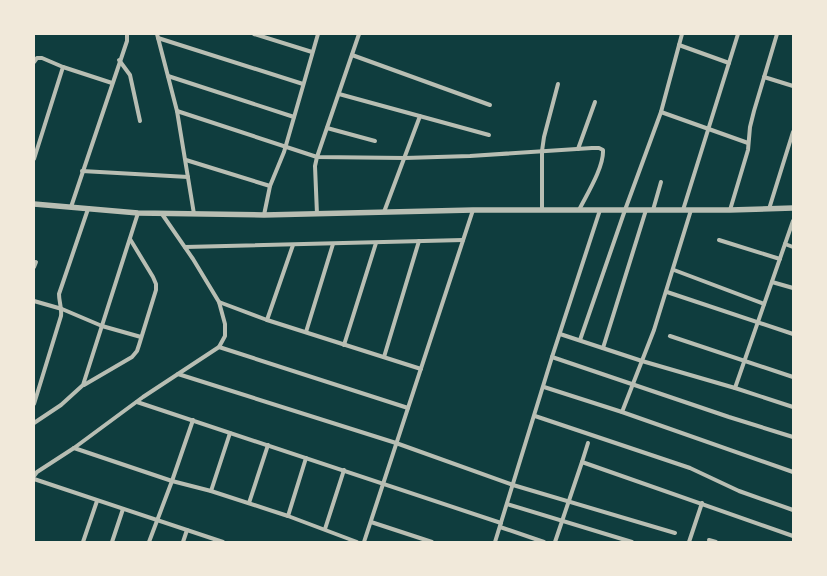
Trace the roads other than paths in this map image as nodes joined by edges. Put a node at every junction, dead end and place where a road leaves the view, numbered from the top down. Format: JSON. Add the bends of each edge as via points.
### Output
{"nodes":[{"id":1,"x":127,"y":34,"type":"edge"},
{"id":2,"x":254,"y":34,"type":"edge"},
{"id":3,"x":318,"y":34,"type":"edge"},
{"id":4,"x":359,"y":34,"type":"edge"},
{"id":5,"x":682,"y":34,"type":"edge"},
{"id":6,"x":738,"y":34,"type":"edge"},
{"id":7,"x":777,"y":34,"type":"edge"},
{"id":8,"x":158,"y":36,"type":"edge"},
{"id":9,"x":679,"y":45,"type":"junction"},
{"id":10,"x":312,"y":52,"type":"junction"},
{"id":11,"x":352,"y":55,"type":"junction"},
{"id":12,"x":120,"y":60,"type":"junction"},
{"id":13,"x":34,"y":62,"type":"edge"},
{"id":14,"x":729,"y":63,"type":"junction"},
{"id":15,"x":63,"y":67,"type":"junction"},
{"id":16,"x":168,"y":76,"type":"junction"},
{"id":17,"x":764,"y":77,"type":"junction"},
{"id":18,"x":112,"y":83,"type":"junction"},
{"id":19,"x":303,"y":84,"type":"junction"},
{"id":20,"x":558,"y":84,"type":"dead end"},
{"id":21,"x":793,"y":86,"type":"edge"},
{"id":22,"x":339,"y":94,"type":"junction"},
{"id":23,"x":595,"y":102,"type":"dead end"},
{"id":24,"x":490,"y":105,"type":"dead end"},
{"id":25,"x":177,"y":110,"type":"junction"},
{"id":26,"x":661,"y":112,"type":"junction"},
{"id":27,"x":420,"y":116,"type":"junction"},
{"id":28,"x":294,"y":117,"type":"junction"},
{"id":29,"x":140,"y":121,"type":"dead end"},
{"id":30,"x":327,"y":128,"type":"junction"},
{"id":31,"x":709,"y":128,"type":"junction"},
{"id":32,"x":793,"y":132,"type":"edge"},
{"id":33,"x":489,"y":135,"type":"dead end"},
{"id":34,"x":375,"y":141,"type":"dead end"},
{"id":35,"x":748,"y":144,"type":"junction"},
{"id":36,"x":285,"y":147,"type":"junction"},
{"id":37,"x":578,"y":149,"type":"junction"},
{"id":38,"x":542,"y":151,"type":"junction"},
{"id":39,"x":317,"y":157,"type":"junction"},
{"id":40,"x":405,"y":158,"type":"junction"},
{"id":41,"x":34,"y":159,"type":"edge"},
{"id":42,"x":186,"y":160,"type":"junction"},
{"id":43,"x":82,"y":171,"type":"junction"},
{"id":44,"x":188,"y":177,"type":"junction"},
{"id":45,"x":661,"y":182,"type":"dead end"},
{"id":46,"x":270,"y":186,"type":"junction"},
{"id":47,"x":34,"y":204,"type":"edge"},
{"id":48,"x":71,"y":207,"type":"junction"},
{"id":49,"x":793,"y":208,"type":"edge"},
{"id":50,"x":88,"y":209,"type":"junction"},
{"id":51,"x":769,"y":209,"type":"junction"},
{"id":52,"x":473,"y":210,"type":"junction"},
{"id":53,"x":542,"y":210,"type":"junction"},
{"id":54,"x":580,"y":210,"type":"junction"},
{"id":55,"x":600,"y":210,"type":"junction"},
{"id":56,"x":625,"y":210,"type":"junction"},
{"id":57,"x":646,"y":210,"type":"junction"},
{"id":58,"x":653,"y":210,"type":"junction"},
{"id":59,"x":683,"y":210,"type":"junction"},
{"id":60,"x":691,"y":210,"type":"junction"},
{"id":61,"x":730,"y":210,"type":"junction"},
{"id":62,"x":384,"y":212,"type":"junction"},
{"id":63,"x":138,"y":213,"type":"junction"},
{"id":64,"x":162,"y":214,"type":"junction"},
{"id":65,"x":194,"y":214,"type":"junction"},
{"id":66,"x":317,"y":214,"type":"junction"},
{"id":67,"x":264,"y":215,"type":"junction"},
{"id":68,"x":793,"y":222,"type":"edge"},
{"id":69,"x":130,"y":239,"type":"junction"},
{"id":70,"x":463,"y":240,"type":"junction"},
{"id":71,"x":719,"y":240,"type":"dead end"},
{"id":72,"x":419,"y":241,"type":"junction"},
{"id":73,"x":376,"y":243,"type":"junction"},
{"id":74,"x":333,"y":244,"type":"junction"},
{"id":75,"x":785,"y":244,"type":"junction"},
{"id":76,"x":293,"y":245,"type":"junction"},
{"id":77,"x":793,"y":246,"type":"edge"},
{"id":78,"x":185,"y":247,"type":"junction"},
{"id":79,"x":780,"y":259,"type":"junction"},
{"id":80,"x":36,"y":262,"type":"dead end"},
{"id":81,"x":34,"y":267,"type":"edge"},
{"id":82,"x":674,"y":270,"type":"junction"},
{"id":83,"x":772,"y":282,"type":"junction"},
{"id":84,"x":793,"y":288,"type":"edge"},
{"id":85,"x":667,"y":292,"type":"junction"},
{"id":86,"x":34,"y":301,"type":"edge"},
{"id":87,"x":219,"y":302,"type":"junction"},
{"id":88,"x":764,"y":304,"type":"junction"},
{"id":89,"x":62,"y":308,"type":"junction"},
{"id":90,"x":267,"y":320,"type":"junction"},
{"id":91,"x":757,"y":323,"type":"junction"},
{"id":92,"x":102,"y":326,"type":"junction"},
{"id":93,"x":306,"y":332,"type":"junction"},
{"id":94,"x":560,"y":334,"type":"junction"},
{"id":95,"x":793,"y":334,"type":"edge"},
{"id":96,"x":670,"y":336,"type":"dead end"},
{"id":97,"x":141,"y":337,"type":"junction"},
{"id":98,"x":580,"y":340,"type":"junction"},
{"id":99,"x":344,"y":345,"type":"junction"},
{"id":100,"x":219,"y":347,"type":"junction"},
{"id":101,"x":603,"y":348,"type":"junction"},
{"id":102,"x":384,"y":357,"type":"junction"},
{"id":103,"x":552,"y":357,"type":"junction"},
{"id":104,"x":745,"y":360,"type":"junction"},
{"id":105,"x":642,"y":361,"type":"junction"},
{"id":106,"x":421,"y":369,"type":"junction"},
{"id":107,"x":178,"y":374,"type":"junction"},
{"id":108,"x":793,"y":377,"type":"edge"},
{"id":109,"x":632,"y":384,"type":"junction"},
{"id":110,"x":83,"y":385,"type":"junction"},
{"id":111,"x":544,"y":388,"type":"junction"},
{"id":112,"x":735,"y":388,"type":"junction"},
{"id":113,"x":137,"y":402,"type":"junction"},
{"id":114,"x":34,"y":404,"type":"edge"},
{"id":115,"x":793,"y":407,"type":"edge"},
{"id":116,"x":408,"y":408,"type":"junction"},
{"id":117,"x":622,"y":412,"type":"junction"},
{"id":118,"x":535,"y":416,"type":"junction"},
{"id":119,"x":193,"y":420,"type":"junction"},
{"id":120,"x":34,"y":424,"type":"edge"},
{"id":121,"x":230,"y":433,"type":"junction"},
{"id":122,"x":793,"y":437,"type":"edge"},
{"id":123,"x":396,"y":443,"type":"junction"},
{"id":124,"x":588,"y":443,"type":"dead end"},
{"id":125,"x":268,"y":445,"type":"junction"},
{"id":126,"x":74,"y":448,"type":"junction"},
{"id":127,"x":306,"y":458,"type":"junction"},
{"id":128,"x":582,"y":462,"type":"junction"},
{"id":129,"x":344,"y":470,"type":"junction"},
{"id":130,"x":793,"y":472,"type":"edge"},
{"id":131,"x":34,"y":476,"type":"edge"},
{"id":132,"x":34,"y":480,"type":"edge"},
{"id":133,"x":172,"y":481,"type":"junction"},
{"id":134,"x":383,"y":483,"type":"junction"},
{"id":135,"x":513,"y":485,"type":"junction"},
{"id":136,"x":211,"y":491,"type":"junction"},
{"id":137,"x":97,"y":501,"type":"junction"},
{"id":138,"x":568,"y":501,"type":"junction"},
{"id":139,"x":249,"y":503,"type":"junction"},
{"id":140,"x":702,"y":503,"type":"junction"},
{"id":141,"x":507,"y":504,"type":"junction"},
{"id":142,"x":123,"y":509,"type":"junction"},
{"id":143,"x":793,"y":510,"type":"edge"},
{"id":144,"x":288,"y":516,"type":"junction"},
{"id":145,"x":157,"y":520,"type":"junction"},
{"id":146,"x":562,"y":520,"type":"junction"},
{"id":147,"x":371,"y":522,"type":"junction"},
{"id":148,"x":501,"y":525,"type":"junction"},
{"id":149,"x":325,"y":529,"type":"junction"},
{"id":150,"x":187,"y":530,"type":"junction"},
{"id":151,"x":675,"y":533,"type":"dead end"},
{"id":152,"x":793,"y":536,"type":"edge"},
{"id":153,"x":709,"y":540,"type":"dead end"},
{"id":154,"x":83,"y":542,"type":"edge"},
{"id":155,"x":112,"y":542,"type":"edge"},
{"id":156,"x":149,"y":542,"type":"edge"},
{"id":157,"x":183,"y":542,"type":"edge"},
{"id":158,"x":220,"y":542,"type":"edge"},
{"id":159,"x":357,"y":542,"type":"edge"},
{"id":160,"x":364,"y":542,"type":"edge"},
{"id":161,"x":432,"y":542,"type":"edge"},
{"id":162,"x":495,"y":542,"type":"edge"},
{"id":163,"x":544,"y":542,"type":"edge"},
{"id":164,"x":555,"y":542,"type":"edge"},
{"id":165,"x":632,"y":542,"type":"edge"},
{"id":166,"x":689,"y":542,"type":"edge"},
{"id":167,"x":716,"y":542,"type":"edge"}],
"edges":[{"from":1,"to":12,"type":"street"},
{"from":2,"to":10,"type":"street"},
{"from":3,"to":10,"type":"street"},
{"from":4,"to":11,"type":"street"},
{"from":5,"to":9,"type":"street"},
{"from":6,"to":14,"type":"street"},
{"from":7,"to":17,"type":"street"},
{"from":8,"to":16,"type":"street"},
{"from":8,"to":19,"type":"street"},
{"from":9,"to":14,"type":"street"},
{"from":9,"to":26,"type":"street"},
{"from":10,"to":19,"type":"street"},
{"from":11,"to":22,"type":"street"},
{"from":11,"to":24,"type":"street"},
{"from":12,"to":18,"type":"street"},
{"from":12,"to":29,"type":"street","via":[[130,75]]},
{"from":13,"to":15,"type":"street","via":[[37,58],[42,58]]},
{"from":14,"to":31,"type":"street"},
{"from":15,"to":18,"type":"street"},
{"from":15,"to":41,"type":"street"},
{"from":16,"to":25,"type":"street"},
{"from":16,"to":28,"type":"street"},
{"from":17,"to":21,"type":"street"},
{"from":17,"to":35,"type":"street"},
{"from":18,"to":43,"type":"street"},
{"from":19,"to":28,"type":"street"},
{"from":20,"to":38,"type":"street"},
{"from":22,"to":27,"type":"street"},
{"from":22,"to":30,"type":"street"},
{"from":23,"to":37,"type":"street"},
{"from":25,"to":36,"type":"street"},
{"from":25,"to":42,"type":"street"},
{"from":26,"to":31,"type":"street"},
{"from":26,"to":56,"type":"street"},
{"from":27,"to":33,"type":"street"},
{"from":27,"to":40,"type":"street"},
{"from":28,"to":36,"type":"street"},
{"from":30,"to":34,"type":"street"},
{"from":30,"to":39,"type":"street"},
{"from":31,"to":35,"type":"street"},
{"from":31,"to":59,"type":"street"},
{"from":32,"to":51,"type":"street"},
{"from":35,"to":61,"type":"street"},
{"from":36,"to":39,"type":"street"},
{"from":36,"to":46,"type":"street"},
{"from":37,"to":38,"type":"street"},
{"from":37,"to":54,"type":"street","via":[[603,150],[601,165]]},
{"from":38,"to":40,"type":"street"},
{"from":38,"to":53,"type":"street"},
{"from":39,"to":40,"type":"street"},
{"from":39,"to":66,"type":"street"},
{"from":40,"to":62,"type":"street"},
{"from":42,"to":44,"type":"street"},
{"from":42,"to":46,"type":"street"},
{"from":43,"to":44,"type":"street"},
{"from":43,"to":48,"type":"street"},
{"from":44,"to":65,"type":"street"},
{"from":45,"to":58,"type":"street"},
{"from":46,"to":67,"type":"street"},
{"from":47,"to":48,"type":"street"},
{"from":48,"to":50,"type":"street"},
{"from":49,"to":51,"type":"street"},
{"from":50,"to":63,"type":"street"},
{"from":50,"to":89,"type":"street","via":[[59,294]]},
{"from":51,"to":61,"type":"street"},
{"from":52,"to":53,"type":"street"},
{"from":52,"to":62,"type":"street"},
{"from":52,"to":70,"type":"street"},
{"from":53,"to":54,"type":"street"},
{"from":54,"to":55,"type":"street"},
{"from":55,"to":56,"type":"street"},
{"from":55,"to":94,"type":"street"},
{"from":56,"to":57,"type":"street"},
{"from":56,"to":98,"type":"street"},
{"from":57,"to":58,"type":"street"},
{"from":57,"to":101,"type":"street"},
{"from":58,"to":59,"type":"street"},
{"from":59,"to":60,"type":"street"},
{"from":60,"to":61,"type":"street"},
{"from":60,"to":82,"type":"street"},
{"from":62,"to":66,"type":"street"},
{"from":63,"to":64,"type":"street"},
{"from":63,"to":69,"type":"street"},
{"from":64,"to":65,"type":"street"},
{"from":64,"to":78,"type":"street"},
{"from":65,"to":67,"type":"street"},
{"from":66,"to":67,"type":"street"},
{"from":68,"to":75,"type":"street"},
{"from":69,"to":92,"type":"street"},
{"from":69,"to":97,"type":"street","via":[[156,284],[155,296]]},
{"from":70,"to":72,"type":"street"},
{"from":70,"to":106,"type":"street"},
{"from":71,"to":79,"type":"street"},
{"from":72,"to":73,"type":"street"},
{"from":72,"to":102,"type":"street"},
{"from":73,"to":74,"type":"street"},
{"from":73,"to":99,"type":"street"},
{"from":74,"to":76,"type":"street"},
{"from":74,"to":93,"type":"street"},
{"from":75,"to":77,"type":"street"},
{"from":75,"to":79,"type":"street"},
{"from":76,"to":78,"type":"street"},
{"from":76,"to":90,"type":"street"},
{"from":78,"to":87,"type":"street"},
{"from":79,"to":83,"type":"street"},
{"from":80,"to":81,"type":"street"},
{"from":82,"to":85,"type":"street"},
{"from":82,"to":88,"type":"street"},
{"from":83,"to":84,"type":"street"},
{"from":83,"to":88,"type":"street"},
{"from":85,"to":91,"type":"street"},
{"from":85,"to":105,"type":"street"},
{"from":86,"to":89,"type":"street"},
{"from":87,"to":90,"type":"street"},
{"from":87,"to":100,"type":"street","via":[[225,324],[225,336]]},
{"from":88,"to":91,"type":"street"},
{"from":89,"to":92,"type":"street"},
{"from":89,"to":114,"type":"street"},
{"from":90,"to":93,"type":"street"},
{"from":91,"to":95,"type":"street"},
{"from":91,"to":104,"type":"street"},
{"from":92,"to":97,"type":"street"},
{"from":92,"to":110,"type":"street"},
{"from":93,"to":99,"type":"street"},
{"from":94,"to":98,"type":"street"},
{"from":94,"to":103,"type":"street"},
{"from":96,"to":104,"type":"street"},
{"from":97,"to":110,"type":"street","via":[[137,352],[132,357]]},
{"from":98,"to":101,"type":"street"},
{"from":99,"to":102,"type":"street"},
{"from":100,"to":107,"type":"street"},
{"from":100,"to":116,"type":"street"},
{"from":101,"to":105,"type":"street"},
{"from":102,"to":106,"type":"street"},
{"from":103,"to":109,"type":"street"},
{"from":103,"to":111,"type":"street"},
{"from":104,"to":108,"type":"street"},
{"from":104,"to":112,"type":"street"},
{"from":105,"to":109,"type":"street"},
{"from":105,"to":112,"type":"street"},
{"from":106,"to":116,"type":"street"},
{"from":107,"to":113,"type":"street"},
{"from":107,"to":123,"type":"street"},
{"from":109,"to":117,"type":"street"},
{"from":109,"to":122,"type":"street"},
{"from":110,"to":120,"type":"street"},
{"from":111,"to":117,"type":"street"},
{"from":111,"to":118,"type":"street"},
{"from":112,"to":115,"type":"street"},
{"from":113,"to":119,"type":"street"},
{"from":113,"to":126,"type":"street"},
{"from":116,"to":123,"type":"street"},
{"from":117,"to":130,"type":"street"},
{"from":118,"to":135,"type":"street"},
{"from":118,"to":143,"type":"street","via":[[690,468],[739,491]]},
{"from":119,"to":121,"type":"street"},
{"from":119,"to":133,"type":"street"},
{"from":121,"to":125,"type":"street"},
{"from":121,"to":136,"type":"street"},
{"from":123,"to":134,"type":"street"},
{"from":123,"to":135,"type":"street"},
{"from":124,"to":128,"type":"street"},
{"from":125,"to":127,"type":"street"},
{"from":125,"to":139,"type":"street"},
{"from":126,"to":131,"type":"street"},
{"from":126,"to":133,"type":"street"},
{"from":127,"to":129,"type":"street"},
{"from":127,"to":144,"type":"street"},
{"from":128,"to":138,"type":"street"},
{"from":128,"to":140,"type":"street"},
{"from":129,"to":134,"type":"street"},
{"from":129,"to":149,"type":"street"},
{"from":132,"to":137,"type":"street"},
{"from":133,"to":136,"type":"street"},
{"from":133,"to":145,"type":"street"},
{"from":134,"to":147,"type":"street"},
{"from":134,"to":148,"type":"street"},
{"from":135,"to":138,"type":"street"},
{"from":135,"to":141,"type":"street"},
{"from":136,"to":139,"type":"street"},
{"from":137,"to":142,"type":"street"},
{"from":137,"to":154,"type":"street"},
{"from":138,"to":146,"type":"street"},
{"from":138,"to":151,"type":"street"},
{"from":139,"to":144,"type":"street"},
{"from":140,"to":152,"type":"street"},
{"from":140,"to":166,"type":"street"},
{"from":141,"to":146,"type":"street"},
{"from":141,"to":148,"type":"street"},
{"from":142,"to":145,"type":"street"},
{"from":142,"to":155,"type":"street"},
{"from":144,"to":149,"type":"street"},
{"from":145,"to":150,"type":"street"},
{"from":145,"to":156,"type":"street"},
{"from":146,"to":164,"type":"street"},
{"from":146,"to":165,"type":"street"},
{"from":147,"to":160,"type":"street"},
{"from":147,"to":161,"type":"street"},
{"from":148,"to":162,"type":"street"},
{"from":148,"to":163,"type":"street"},
{"from":149,"to":159,"type":"street"},
{"from":150,"to":157,"type":"street"},
{"from":150,"to":158,"type":"street"},
{"from":153,"to":167,"type":"street"}]}
